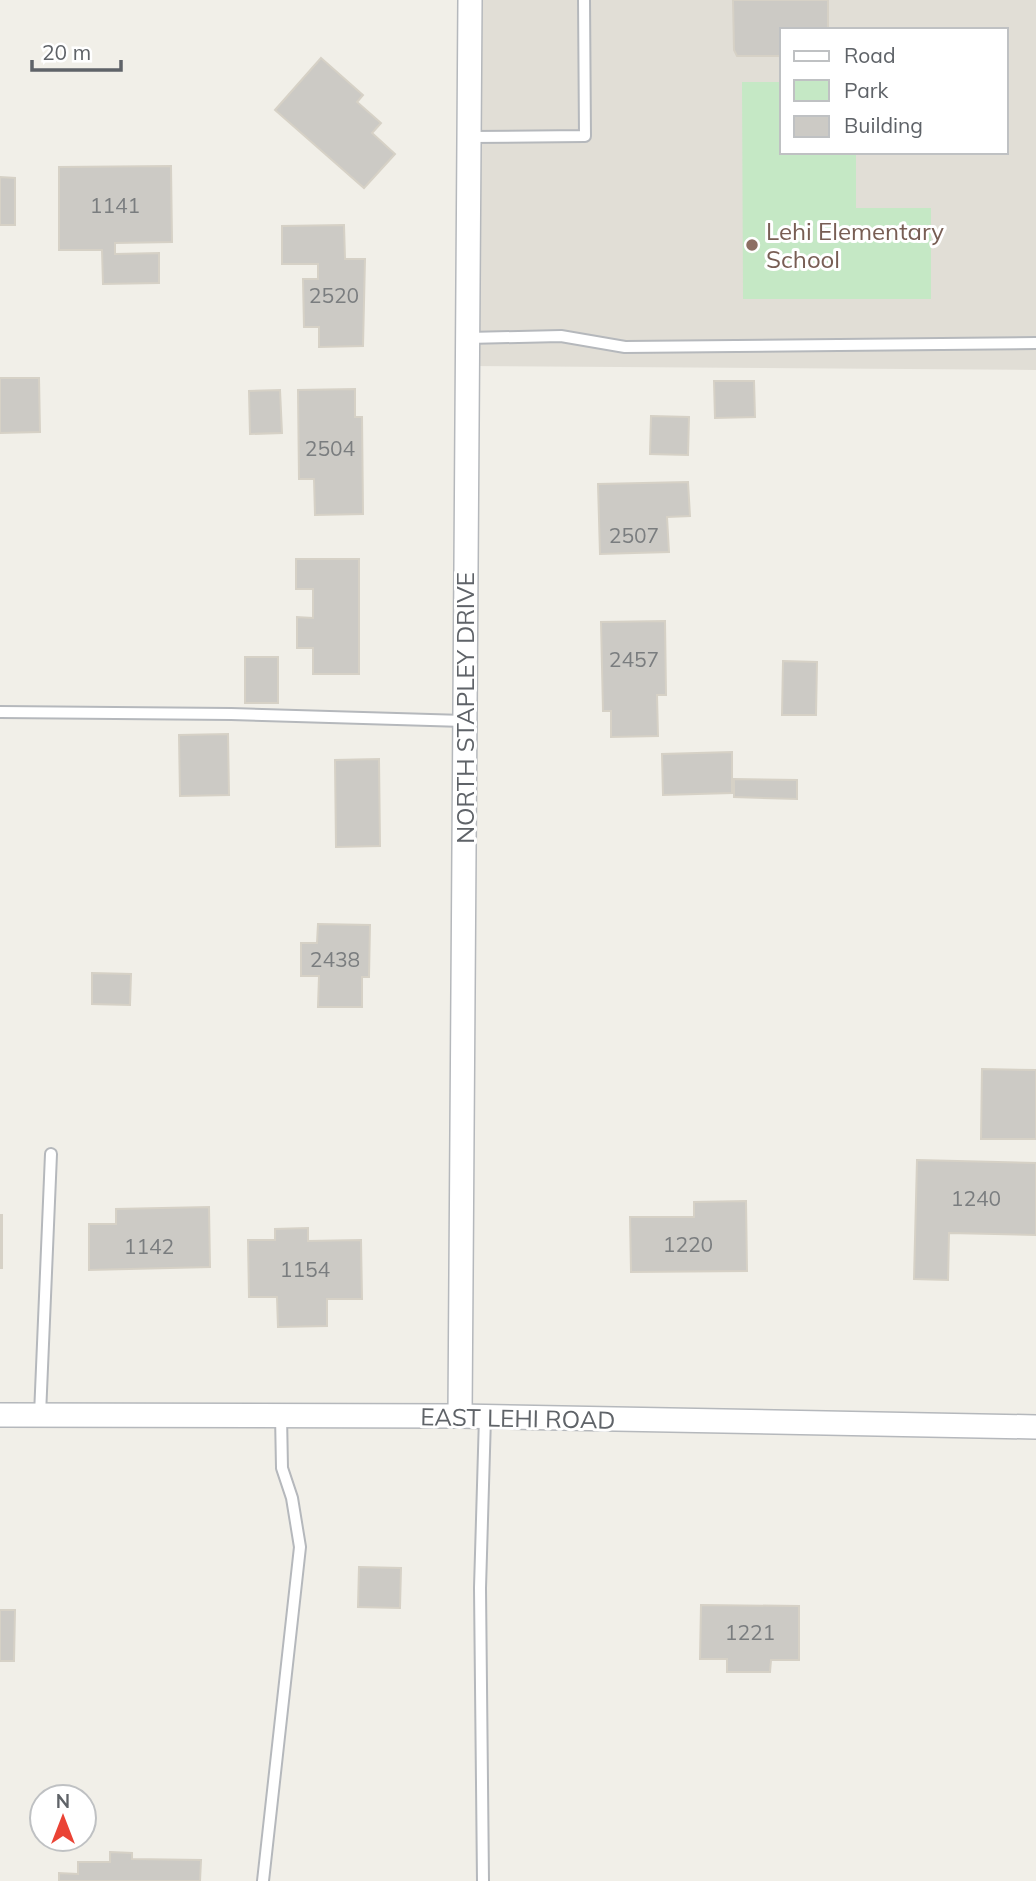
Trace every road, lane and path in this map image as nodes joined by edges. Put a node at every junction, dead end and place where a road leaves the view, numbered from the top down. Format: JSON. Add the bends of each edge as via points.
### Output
{"nodes":[{"id":1,"x":470,"y":0,"type":"edge"},
{"id":2,"x":584,"y":0,"type":"edge"},
{"id":3,"x":469,"y":137,"type":"junction"},
{"id":4,"x":467,"y":338,"type":"junction"},
{"id":5,"x":1036,"y":343,"type":"edge"},
{"id":6,"x":0,"y":712,"type":"edge"},
{"id":7,"x":464,"y":721,"type":"junction"},
{"id":8,"x":51,"y":1154,"type":"dead end"},
{"id":9,"x":0,"y":1415,"type":"edge"},
{"id":10,"x":40,"y":1415,"type":"junction"},
{"id":11,"x":281,"y":1415,"type":"junction"},
{"id":12,"x":460,"y":1416,"type":"junction"},
{"id":13,"x":485,"y":1417,"type":"junction"},
{"id":14,"x":1036,"y":1427,"type":"edge"},
{"id":15,"x":263,"y":1881,"type":"edge"},
{"id":16,"x":483,"y":1881,"type":"edge"}],
"edges":[{"from":1,"to":3,"type":"street","name":"NORTH STAPLEY DRIVE"},
{"from":2,"to":3,"type":"lane","via":[[585,136]]},
{"from":3,"to":4,"type":"street","name":"NORTH STAPLEY DRIVE"},
{"from":4,"to":5,"type":"lane","via":[[561,336],[625,346]]},
{"from":4,"to":7,"type":"street","name":"NORTH STAPLEY DRIVE"},
{"from":6,"to":7,"type":"lane"},
{"from":7,"to":12,"type":"street","name":"NORTH STAPLEY DRIVE"},
{"from":8,"to":10,"type":"lane"},
{"from":9,"to":10,"type":"street","name":"EAST LEHI ROAD"},
{"from":10,"to":11,"type":"street","name":"EAST LEHI ROAD"},
{"from":11,"to":12,"type":"street","name":"EAST LEHI ROAD"},
{"from":11,"to":15,"type":"lane","via":[[282,1468],[300,1547]]},
{"from":12,"to":13,"type":"street","name":"EAST LEHI ROAD"},
{"from":13,"to":14,"type":"street","name":"EAST LEHI ROAD"},
{"from":13,"to":16,"type":"lane","via":[[480,1588]]}]}
